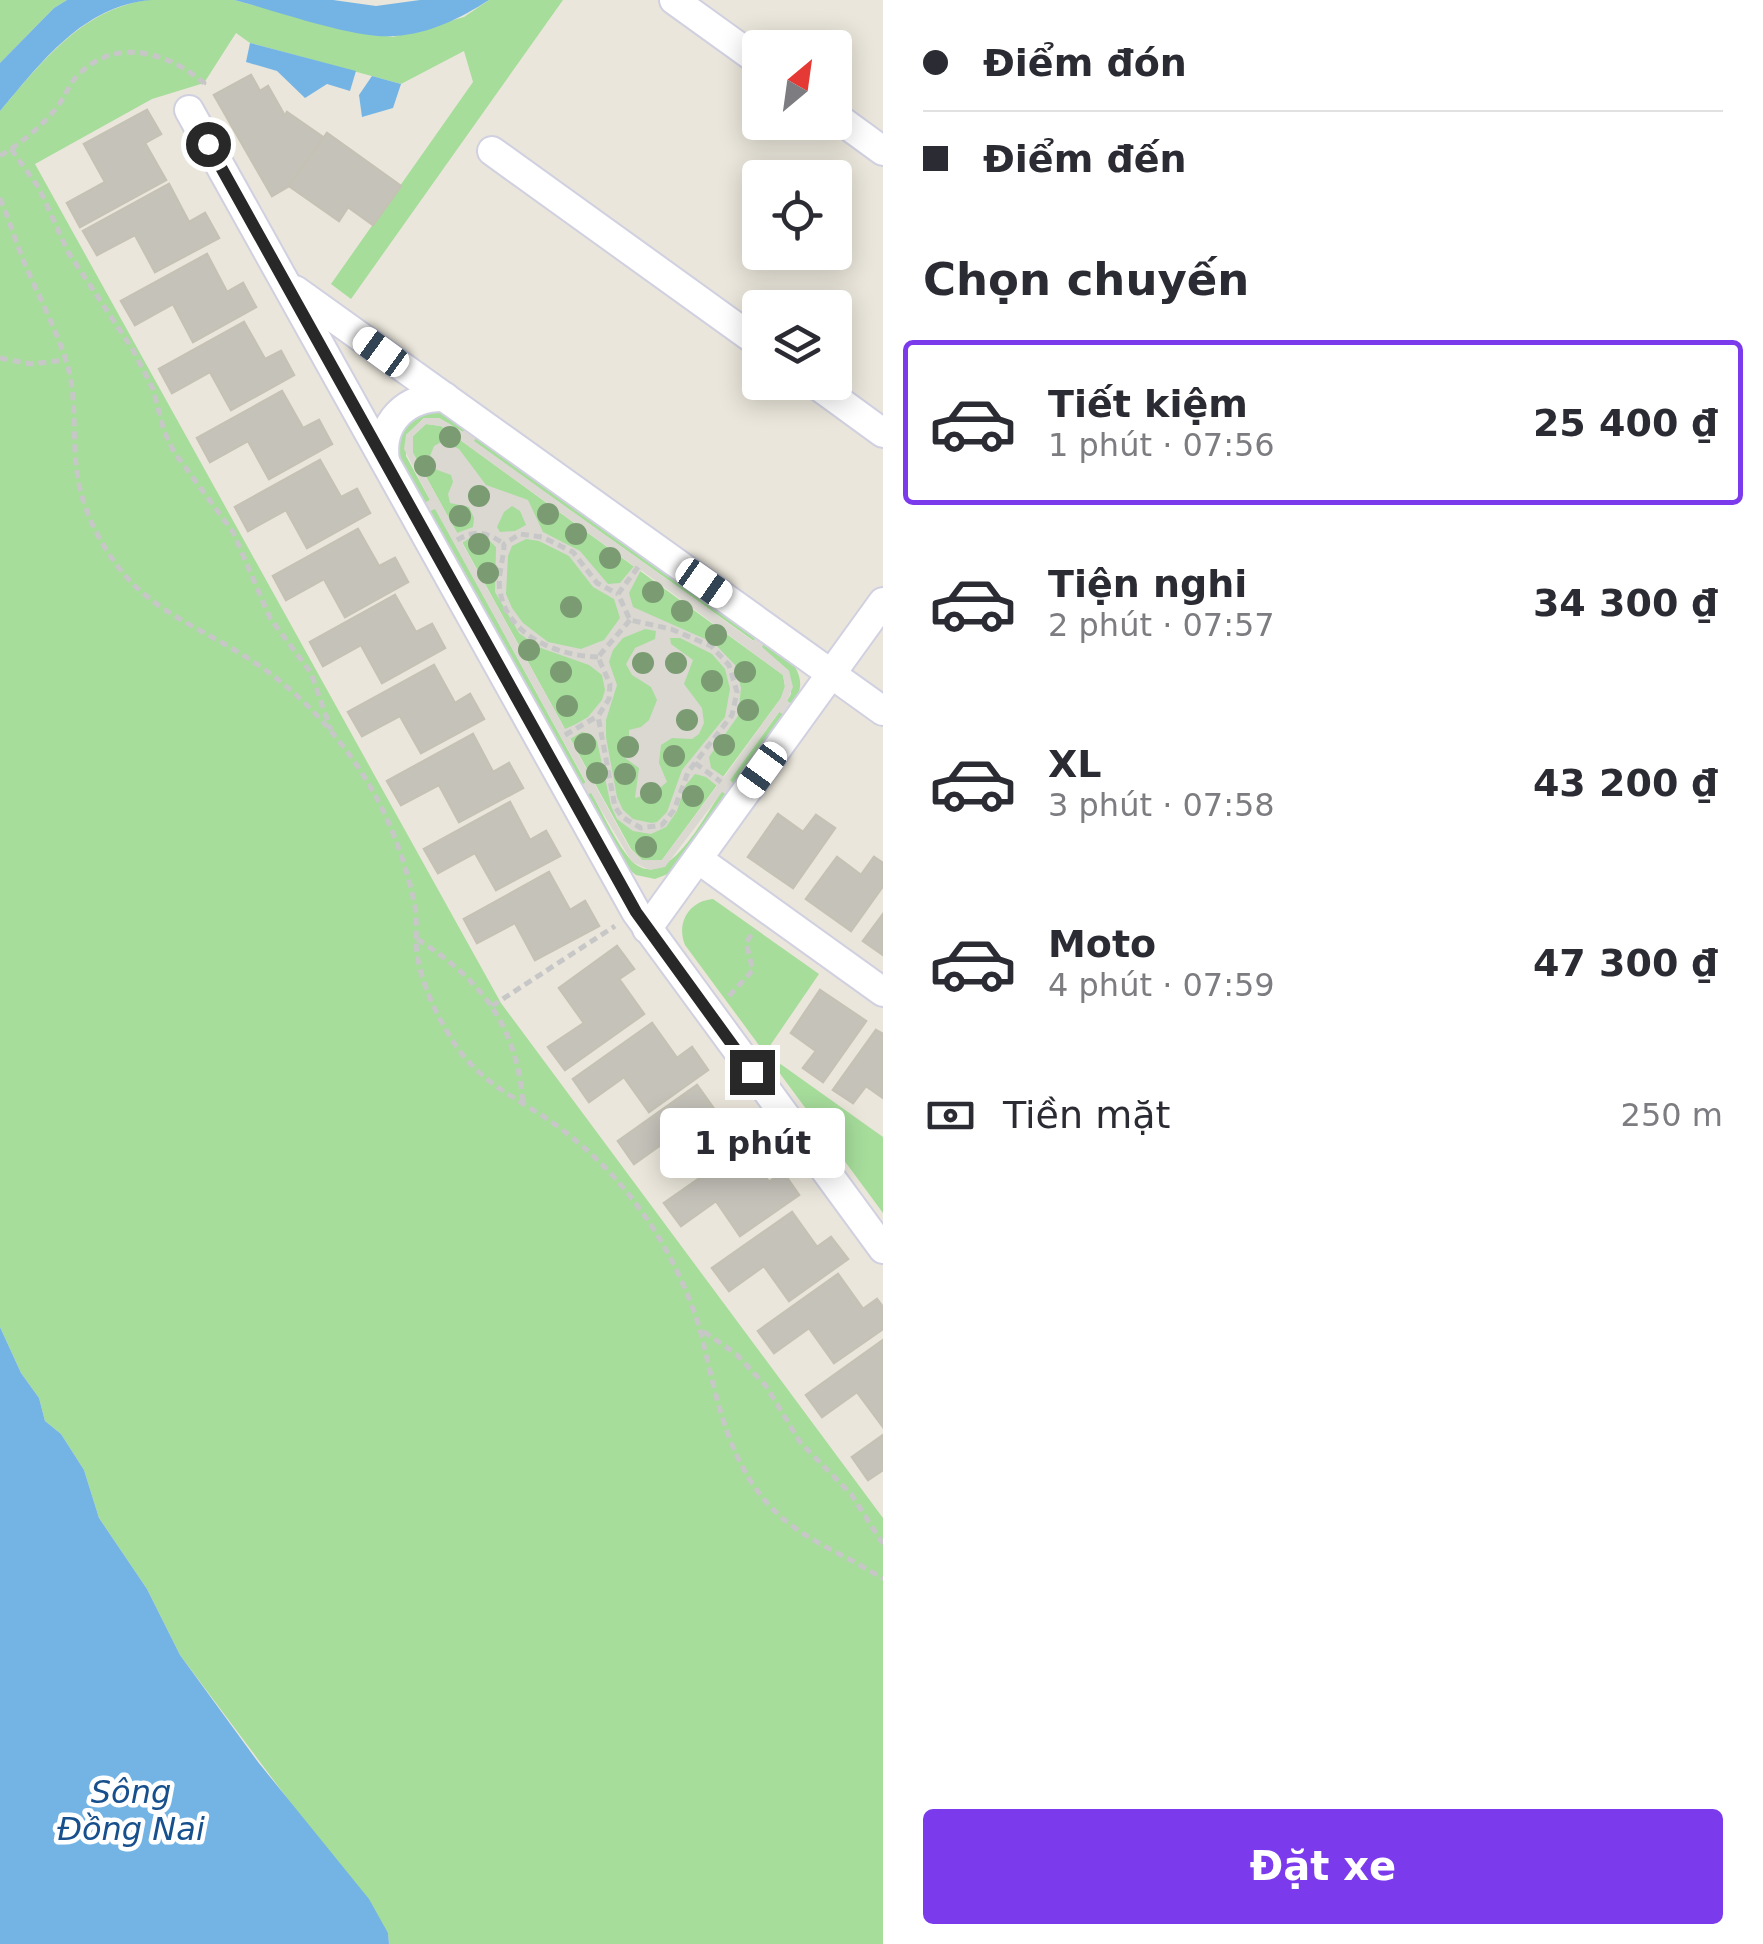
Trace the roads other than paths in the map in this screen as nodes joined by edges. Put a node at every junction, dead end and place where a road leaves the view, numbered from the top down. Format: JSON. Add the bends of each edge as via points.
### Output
{"nodes":[{"id":1,"x":674,"y":0,"type":"edge"},
{"id":2,"x":742,"y":49,"type":"edge"},
{"id":3,"x":189,"y":110,"type":"road end"},
{"id":4,"x":852,"y":128,"type":"edge"},
{"id":5,"x":492,"y":151,"type":"dead end"},
{"id":6,"x":883,"y":151,"type":"edge"},
{"id":7,"x":286,"y":284,"type":"junction"},
{"id":8,"x":742,"y":331,"type":"edge"},
{"id":9,"x":444,"y":397,"type":"junction"},
{"id":10,"x":838,"y":400,"type":"edge"},
{"id":11,"x":883,"y":433,"type":"edge"},
{"id":12,"x":386,"y":461,"type":"junction"},
{"id":13,"x":883,"y":602,"type":"edge"},
{"id":14,"x":831,"y":674,"type":"junction"},
{"id":15,"x":883,"y":711,"type":"edge"},
{"id":16,"x":698,"y":859,"type":"junction"},
{"id":17,"x":642,"y":921,"type":"junction"},
{"id":18,"x":883,"y":992,"type":"edge"},
{"id":19,"x":883,"y":1249,"type":"edge"}],
"edges":[{"from":1,"to":2,"type":"street"},
{"from":3,"to":7,"type":"street"},
{"from":4,"to":6,"type":"street"},
{"from":5,"to":8,"type":"street"},
{"from":7,"to":9,"type":"street"},
{"from":7,"to":12,"type":"street"},
{"from":9,"to":12,"type":"street","via":[[418,399],[396,414],[385,436]]},
{"from":9,"to":14,"type":"street"},
{"from":10,"to":11,"type":"street"},
{"from":12,"to":17,"type":"street"},
{"from":13,"to":14,"type":"street"},
{"from":14,"to":15,"type":"street"},
{"from":14,"to":16,"type":"street"},
{"from":16,"to":17,"type":"street"},
{"from":16,"to":18,"type":"street"},
{"from":17,"to":19,"type":"street"}]}
